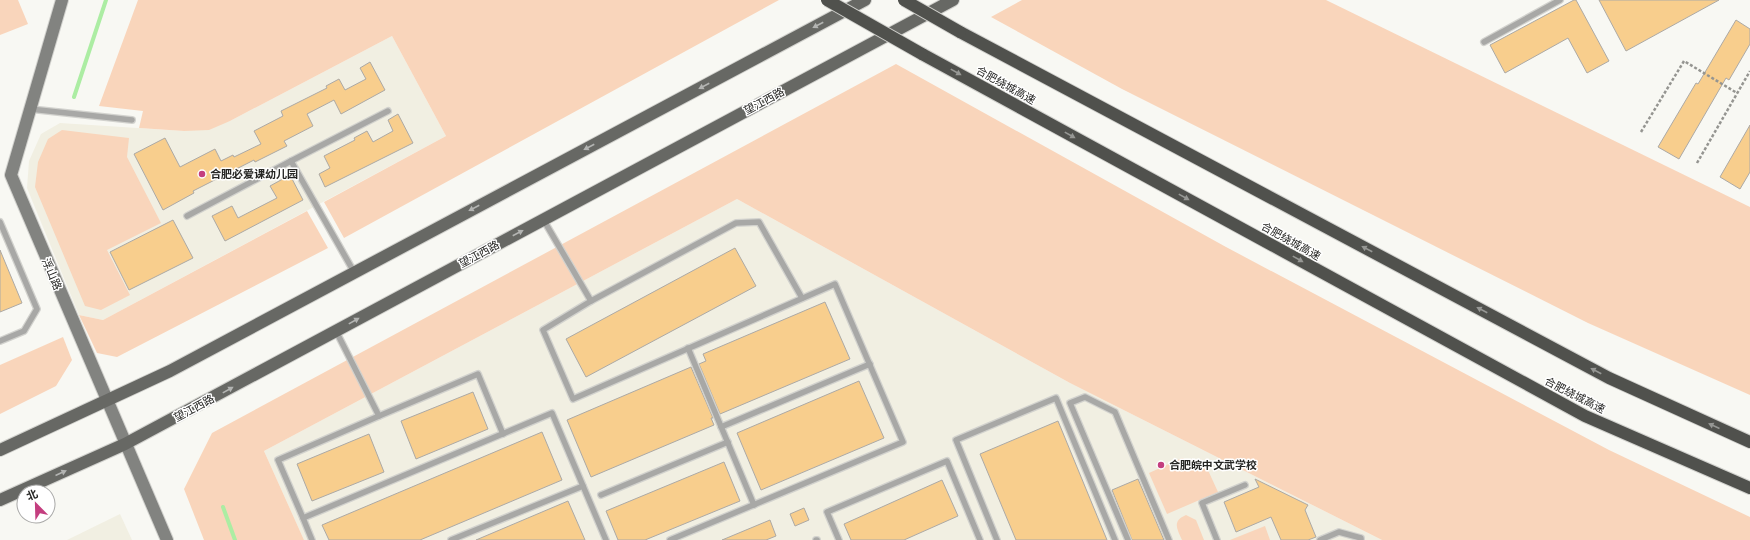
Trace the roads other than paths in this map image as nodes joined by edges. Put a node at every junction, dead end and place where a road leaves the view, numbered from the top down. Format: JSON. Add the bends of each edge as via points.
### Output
{"nodes":[{"id":1,"x":62,"y":0,"type":"edge"},
{"id":2,"x":827,"y":0,"type":"edge"},
{"id":3,"x":865,"y":0,"type":"edge"},
{"id":4,"x":904,"y":0,"type":"edge"},
{"id":5,"x":953,"y":0,"type":"edge"},
{"id":6,"x":1560,"y":0,"type":"edge"},
{"id":7,"x":1484,"y":42,"type":"dead end"},
{"id":8,"x":30,"y":109,"type":"junction"},
{"id":9,"x":388,"y":111,"type":"dead end"},
{"id":10,"x":132,"y":120,"type":"dead end"},
{"id":11,"x":291,"y":162,"type":"junction"},
{"id":12,"x":187,"y":216,"type":"dead end"},
{"id":13,"x":543,"y":219,"type":"junction"},
{"id":14,"x":0,"y":223,"type":"edge"},
{"id":15,"x":354,"y":272,"type":"junction"},
{"id":16,"x":802,"y":298,"type":"junction"},
{"id":17,"x":591,"y":301,"type":"junction"},
{"id":18,"x":336,"y":331,"type":"junction"},
{"id":19,"x":0,"y":341,"type":"edge"},
{"id":20,"x":688,"y":348,"type":"junction"},
{"id":21,"x":870,"y":364,"type":"junction"},
{"id":22,"x":106,"y":401,"type":"junction"},
{"id":23,"x":379,"y":416,"type":"junction"},
{"id":24,"x":721,"y":427,"type":"junction"},
{"id":25,"x":503,"y":434,"type":"junction"},
{"id":26,"x":728,"y":442,"type":"junction"},
{"id":27,"x":1750,"y":442,"type":"edge"},
{"id":28,"x":125,"y":444,"type":"junction"},
{"id":29,"x":0,"y":450,"type":"edge"},
{"id":30,"x":1245,"y":485,"type":"dead end"},
{"id":31,"x":583,"y":486,"type":"junction"},
{"id":32,"x":1750,"y":488,"type":"edge"},
{"id":33,"x":601,"y":495,"type":"dead end"},
{"id":34,"x":0,"y":500,"type":"edge"},
{"id":35,"x":754,"y":505,"type":"junction"},
{"id":36,"x":303,"y":518,"type":"junction"},
{"id":37,"x":167,"y":540,"type":"edge"},
{"id":38,"x":312,"y":540,"type":"edge"},
{"id":39,"x":451,"y":540,"type":"edge"},
{"id":40,"x":606,"y":540,"type":"edge"},
{"id":41,"x":670,"y":540,"type":"edge"},
{"id":42,"x":839,"y":540,"type":"edge"},
{"id":43,"x":980,"y":540,"type":"edge"},
{"id":44,"x":997,"y":540,"type":"edge"},
{"id":45,"x":1115,"y":540,"type":"edge"},
{"id":46,"x":1128,"y":540,"type":"edge"},
{"id":47,"x":1169,"y":540,"type":"edge"},
{"id":48,"x":1217,"y":540,"type":"edge"},
{"id":49,"x":1320,"y":540,"type":"edge"},
{"id":50,"x":1361,"y":540,"type":"edge"}],
"edges":[{"from":1,"to":8,"type":"street","name":"浮山路"},
{"from":2,"to":32,"type":"highway","name":"合肥绕城高速","one_way":true,"bridge":true,"via":[[1585,416]]},
{"from":3,"to":15,"type":"main road","one_way":true},
{"from":27,"to":4,"type":"highway","one_way":true,"bridge":true,"via":[[1609,378]]},
{"from":5,"to":13,"type":"main road","name":"望江西路"},
{"from":6,"to":7,"type":"lane"},
{"from":8,"to":10,"type":"lane"},
{"from":8,"to":22,"type":"street","name":"浮山路","via":[[10,175]]},
{"from":9,"to":11,"type":"lane"},
{"from":11,"to":12,"type":"lane"},
{"from":11,"to":15,"type":"lane"},
{"from":13,"to":17,"type":"lane"},
{"from":18,"to":13,"type":"main road","name":"望江西路","one_way":true},
{"from":14,"to":19,"type":"lane","via":[[37,309],[24,331]]},
{"from":15,"to":22,"type":"main road","via":[[170,371]]},
{"from":16,"to":17,"type":"lane","via":[[759,222],[736,223]]},
{"from":16,"to":20,"type":"lane"},
{"from":16,"to":21,"type":"lane","via":[[835,284]]},
{"from":17,"to":20,"type":"lane","via":[[543,330],[572,399]]},
{"from":18,"to":23,"type":"lane"},
{"from":28,"to":18,"type":"main road","name":"望江西路","one_way":true},
{"from":20,"to":24,"type":"lane"},
{"from":21,"to":24,"type":"lane"},
{"from":21,"to":35,"type":"lane","via":[[903,442]]},
{"from":22,"to":28,"type":"street","name":"浮山路"},
{"from":22,"to":29,"type":"main road"},
{"from":23,"to":25,"type":"lane","via":[[478,374]]},
{"from":23,"to":36,"type":"lane","via":[[278,460]]},
{"from":24,"to":26,"type":"lane"},
{"from":25,"to":31,"type":"lane","via":[[552,413]]},
{"from":25,"to":36,"type":"lane"},
{"from":26,"to":33,"type":"lane"},
{"from":26,"to":35,"type":"lane"},
{"from":34,"to":28,"type":"main road","name":"望江西路","one_way":true},
{"from":28,"to":37,"type":"street","name":"浮山路"},
{"from":30,"to":48,"type":"lane","via":[[1202,503]]},
{"from":31,"to":39,"type":"lane"},
{"from":31,"to":40,"type":"lane"},
{"from":35,"to":41,"type":"lane"},
{"from":36,"to":38,"type":"lane"},
{"from":42,"to":43,"type":"lane","via":[[827,512],[947,461]]},
{"from":44,"to":45,"type":"lane","via":[[956,440],[1056,398]]},
{"from":46,"to":47,"type":"lane","via":[[1070,403],[1085,397],[1115,412]]},
{"from":49,"to":50,"type":"lane","via":[[1339,532]]}]}
